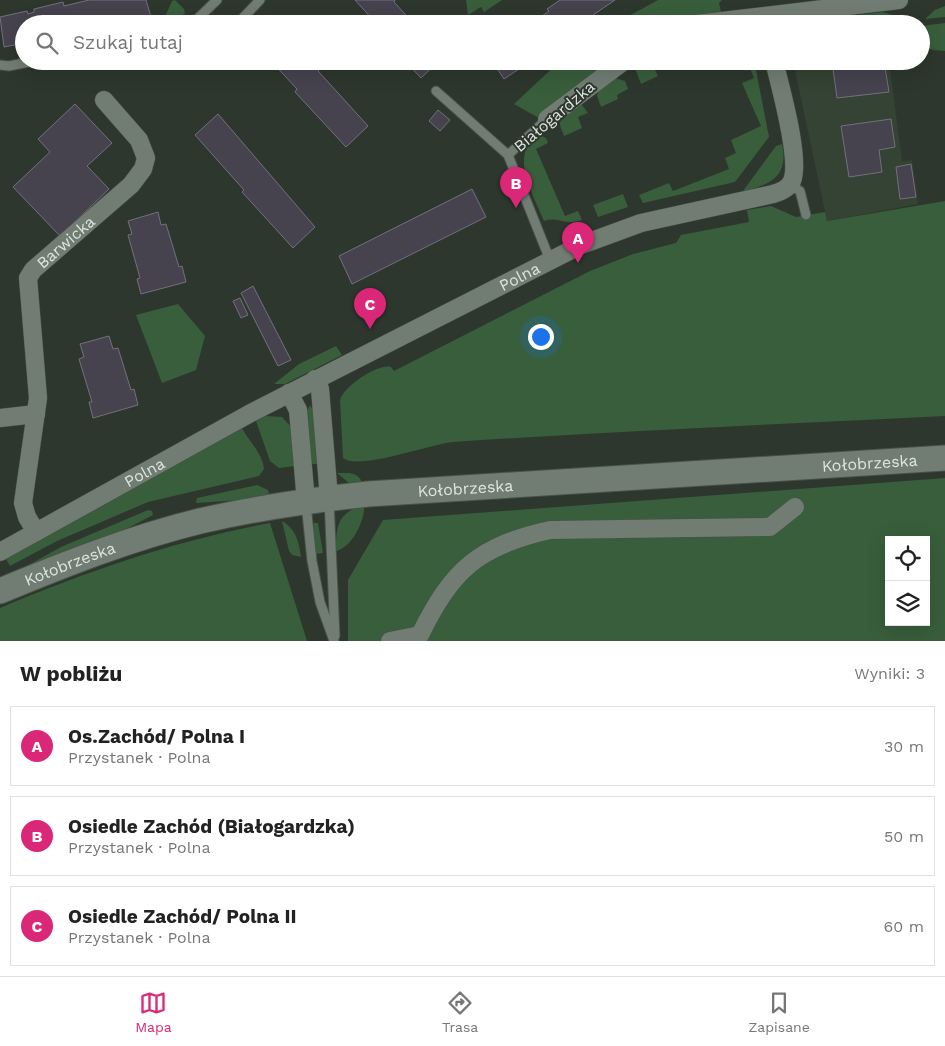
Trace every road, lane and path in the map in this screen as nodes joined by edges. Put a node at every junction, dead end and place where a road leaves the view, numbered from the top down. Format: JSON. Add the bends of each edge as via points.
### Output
{"nodes":[{"id":1,"x":217,"y":0,"type":"edge"},
{"id":2,"x":260,"y":0,"type":"edge"},
{"id":3,"x":899,"y":0,"type":"edge"},
{"id":4,"x":760,"y":13,"type":"edge"},
{"id":5,"x":201,"y":15,"type":"edge"},
{"id":6,"x":246,"y":15,"type":"edge"},
{"id":7,"x":0,"y":65,"type":"edge"},
{"id":8,"x":15,"y":65,"type":"edge"},
{"id":9,"x":612,"y":70,"type":"edge"},
{"id":10,"x":776,"y":70,"type":"edge"},
{"id":11,"x":436,"y":91,"type":"dead end"},
{"id":12,"x":104,"y":100,"type":"dead end"},
{"id":13,"x":547,"y":119,"type":"joint"},
{"id":14,"x":508,"y":155,"type":"junction"},
{"id":15,"x":790,"y":185,"type":"junction"},
{"id":16,"x":806,"y":215,"type":"dead end"},
{"id":17,"x":550,"y":260,"type":"junction"},
{"id":18,"x":316,"y":379,"type":"junction"},
{"id":19,"x":288,"y":393,"type":"junction"},
{"id":20,"x":36,"y":414,"type":"junction"},
{"id":21,"x":0,"y":418,"type":"edge"},
{"id":22,"x":945,"y":458,"type":"edge"},
{"id":23,"x":318,"y":500,"type":"junction"},
{"id":24,"x":795,"y":507,"type":"dead end"},
{"id":25,"x":36,"y":532,"type":"junction"},
{"id":26,"x":0,"y":552,"type":"edge"},
{"id":27,"x":0,"y":591,"type":"edge"},
{"id":28,"x":425,"y":638,"type":"edge"},
{"id":29,"x":335,"y":641,"type":"edge"},
{"id":30,"x":390,"y":641,"type":"edge"}],
"edges":[{"from":1,"to":5,"type":"lane"},
{"from":2,"to":6,"type":"lane"},
{"from":3,"to":4,"type":"street"},
{"from":7,"to":8,"type":"lane"},
{"from":9,"to":13,"type":"street","name":"Białogardzka"},
{"from":10,"to":15,"type":"street","via":[[794,155],[794,175]]},
{"from":11,"to":14,"type":"lane","name":"Białogardzka"},
{"from":12,"to":20,"type":"street","name":"Barwicka","via":[[139,140],[145,152],[145,163],[131,185],[28,276],[26,286],[38,393]]},
{"from":13,"to":14,"type":"lane","name":"Białogardzka"},
{"from":14,"to":17,"type":"lane","name":"Białogardzka"},
{"from":15,"to":16,"type":"lane","via":[[800,191]]},
{"from":15,"to":17,"type":"street","name":"Polna","via":[[773,194],[620,229]]},
{"from":17,"to":18,"type":"street","name":"Polna"},
{"from":18,"to":19,"type":"street","name":"Polna"},
{"from":18,"to":23,"type":"street","via":[[320,389]]},
{"from":19,"to":23,"type":"street","via":[[298,410]]},
{"from":19,"to":25,"type":"street","name":"Polna"},
{"from":20,"to":21,"type":"street"},
{"from":20,"to":25,"type":"street","name":"Barwicka","via":[[23,503]]},
{"from":22,"to":23,"type":"main road","name":"Kołobrzeska","via":[[368,494]]},
{"from":23,"to":27,"type":"main road","name":"Kołobrzeska","via":[[231,514],[152,535],[67,563]]},
{"from":23,"to":29,"type":"lane"},
{"from":23,"to":29,"type":"lane","via":[[312,561],[318,594]]},
{"from":24,"to":28,"type":"street","via":[[770,527],[550,530],[520,536],[474,559],[451,581],[436,603]]},
{"from":25,"to":26,"type":"street","name":"Polna"},
{"from":28,"to":30,"type":"street"}]}
